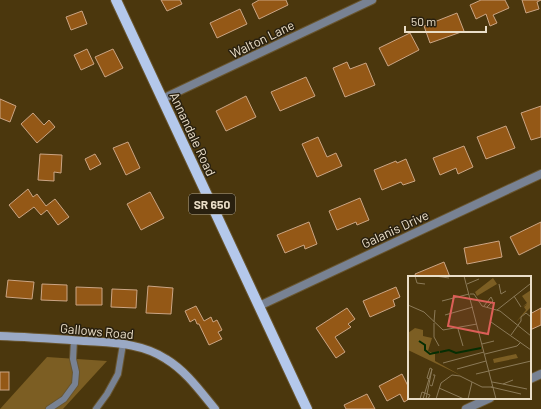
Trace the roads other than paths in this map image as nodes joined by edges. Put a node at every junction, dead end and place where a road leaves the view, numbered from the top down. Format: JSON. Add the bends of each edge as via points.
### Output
{"nodes":[{"id":1,"x":116,"y":0,"type":"edge"},
{"id":2,"x":372,"y":0,"type":"edge"},
{"id":3,"x":162,"y":99,"type":"junction"},
{"id":4,"x":541,"y":174,"type":"edge"},
{"id":5,"x":259,"y":306,"type":"junction"},
{"id":6,"x":0,"y":336,"type":"edge"},
{"id":7,"x":74,"y":340,"type":"junction"},
{"id":8,"x":123,"y":344,"type":"junction"},
{"id":9,"x":541,"y":374,"type":"edge"},
{"id":10,"x":531,"y":379,"type":"edge"},
{"id":11,"x":488,"y":399,"type":"edge"},
{"id":12,"x":49,"y":409,"type":"edge"},
{"id":13,"x":96,"y":409,"type":"edge"},
{"id":14,"x":215,"y":409,"type":"edge"},
{"id":15,"x":307,"y":409,"type":"edge"},
{"id":16,"x":466,"y":409,"type":"edge"}],
"edges":[{"from":1,"to":3,"type":"main road","name":"Annandale Road","number":"SR 650"},
{"from":2,"to":3,"type":"street","name":"Walton Lane"},
{"from":3,"to":5,"type":"main road","name":"Annandale Road","number":"SR 650"},
{"from":4,"to":5,"type":"street","name":"Galanis Drive"},
{"from":5,"to":15,"type":"main road","name":"Annandale Road","number":"SR 650"},
{"from":6,"to":7,"type":"main road","name":"Gallows Road"},
{"from":7,"to":8,"type":"main road","name":"Gallows Road"},
{"from":7,"to":12,"type":"lane","via":[[75,384],[64,399]]},
{"from":8,"to":13,"type":"lane","via":[[118,374]]},
{"from":8,"to":14,"type":"main road","name":"Gallows Road","via":[[150,350],[166,358],[179,368]]},
{"from":9,"to":10,"type":"street"},
{"from":11,"to":16,"type":"street"}]}
